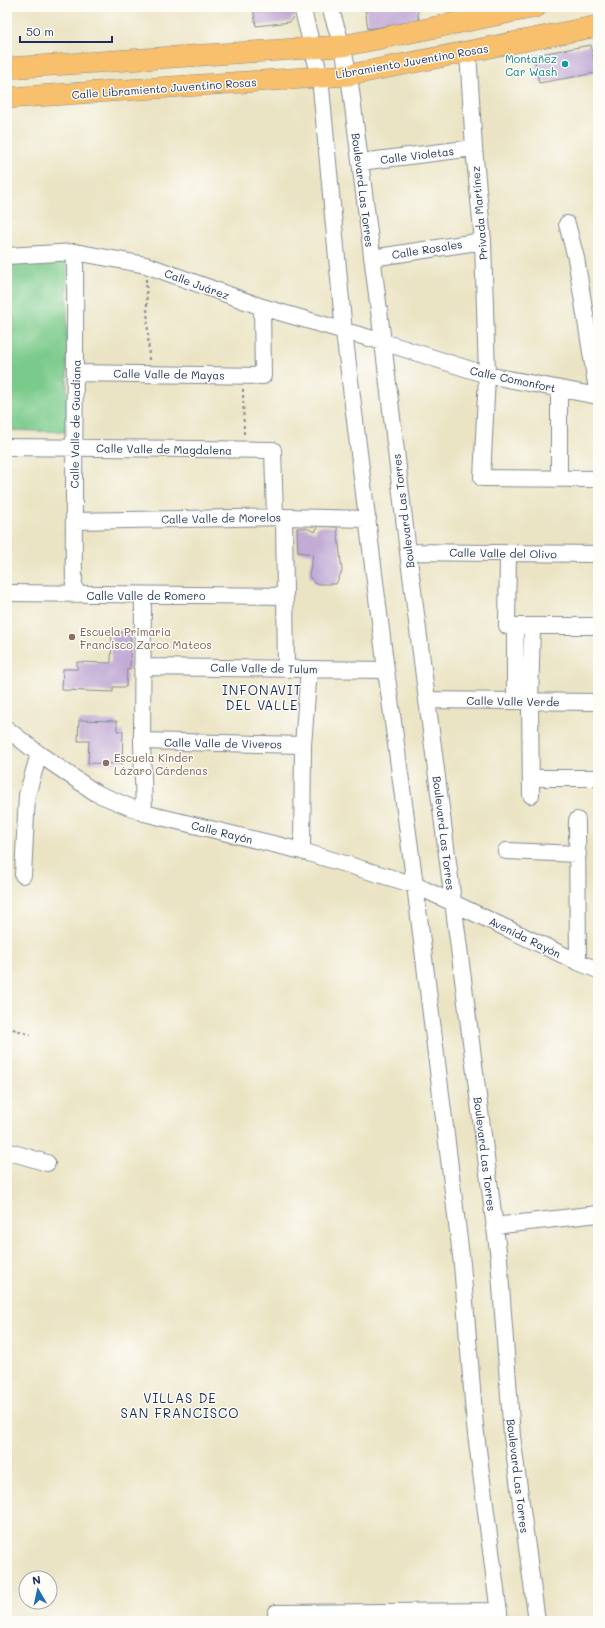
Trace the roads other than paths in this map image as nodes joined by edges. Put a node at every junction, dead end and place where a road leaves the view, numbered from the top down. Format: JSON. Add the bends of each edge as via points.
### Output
{"nodes":[{"id":1,"x":302,"y":7,"type":"edge"},
{"id":2,"x":330,"y":7,"type":"edge"},
{"id":3,"x":536,"y":7,"type":"edge"},
{"id":4,"x":598,"y":26,"type":"edge"},
{"id":5,"x":342,"y":46,"type":"junction"},
{"id":6,"x":312,"y":48,"type":"junction"},
{"id":7,"x":468,"y":52,"type":"junction"},
{"id":8,"x":7,"y":68,"type":"edge"},
{"id":9,"x":349,"y":75,"type":"junction"},
{"id":10,"x":320,"y":77,"type":"junction"},
{"id":11,"x":7,"y":98,"type":"edge"},
{"id":12,"x":474,"y":148,"type":"junction"},
{"id":13,"x":360,"y":162,"type":"junction"},
{"id":14,"x":566,"y":224,"type":"dead end"},
{"id":15,"x":483,"y":241,"type":"junction"},
{"id":16,"x":75,"y":252,"type":"junction"},
{"id":17,"x":7,"y":256,"type":"edge"},
{"id":18,"x":372,"y":258,"type":"junction"},
{"id":19,"x":262,"y":308,"type":"junction"},
{"id":20,"x":344,"y":332,"type":"junction"},
{"id":21,"x":383,"y":342,"type":"junction"},
{"id":22,"x":76,"y":373,"type":"junction"},
{"id":23,"x":486,"y":375,"type":"junction"},
{"id":24,"x":558,"y":389,"type":"junction"},
{"id":25,"x":598,"y":396,"type":"edge"},
{"id":26,"x":7,"y":447,"type":"edge"},
{"id":27,"x":75,"y":448,"type":"junction"},
{"id":28,"x":559,"y":479,"type":"junction"},
{"id":29,"x":598,"y":480,"type":"edge"},
{"id":30,"x":280,"y":517,"type":"junction"},
{"id":31,"x":368,"y":519,"type":"junction"},
{"id":32,"x":74,"y":521,"type":"junction"},
{"id":33,"x":408,"y":552,"type":"junction"},
{"id":34,"x":508,"y":553,"type":"junction"},
{"id":35,"x":598,"y":554,"type":"edge"},
{"id":36,"x":7,"y":593,"type":"edge"},
{"id":37,"x":74,"y":594,"type":"junction"},
{"id":38,"x":143,"y":595,"type":"junction"},
{"id":39,"x":285,"y":596,"type":"junction"},
{"id":40,"x":511,"y":626,"type":"junction"},
{"id":41,"x":532,"y":626,"type":"junction"},
{"id":42,"x":598,"y":626,"type":"edge"},
{"id":43,"x":142,"y":667,"type":"junction"},
{"id":44,"x":286,"y":669,"type":"junction"},
{"id":45,"x":309,"y":669,"type":"junction"},
{"id":46,"x":386,"y":670,"type":"junction"},
{"id":47,"x":427,"y":700,"type":"junction"},
{"id":48,"x":522,"y":701,"type":"junction"},
{"id":49,"x":598,"y":702,"type":"edge"},
{"id":50,"x":7,"y":729,"type":"edge"},
{"id":51,"x":142,"y":741,"type":"junction"},
{"id":52,"x":303,"y":745,"type":"junction"},
{"id":53,"x":39,"y":754,"type":"junction"},
{"id":54,"x":532,"y":778,"type":"junction"},
{"id":55,"x":598,"y":778,"type":"edge"},
{"id":56,"x":531,"y":794,"type":"dead end"},
{"id":57,"x":144,"y":812,"type":"junction"},
{"id":58,"x":577,"y":820,"type":"dead end"},
{"id":59,"x":506,"y":851,"type":"dead end"},
{"id":60,"x":302,"y":852,"type":"junction"},
{"id":61,"x":578,"y":854,"type":"junction"},
{"id":62,"x":22,"y":876,"type":"dead end"},
{"id":63,"x":415,"y":885,"type":"junction"},
{"id":64,"x":453,"y":902,"type":"junction"},
{"id":65,"x":578,"y":962,"type":"junction"},
{"id":66,"x":598,"y":970,"type":"edge"},
{"id":67,"x":7,"y":1151,"type":"edge"},
{"id":68,"x":47,"y":1163,"type":"dead end"},
{"id":69,"x":598,"y":1214,"type":"edge"},
{"id":70,"x":494,"y":1226,"type":"junction"},
{"id":71,"x":276,"y":1614,"type":"dead end"},
{"id":72,"x":500,"y":1616,"type":"edge"},
{"id":73,"x":538,"y":1621,"type":"edge"}],
"edges":[{"from":1,"to":6,"type":"street"},
{"from":2,"to":5,"type":"street","name":"Boulevard Las Torres"},
{"from":3,"to":5,"type":"main road"},
{"from":4,"to":7,"type":"main road","name":"Libramiento Juventino Rosas"},
{"from":5,"to":6,"type":"main road"},
{"from":5,"to":9,"type":"street","name":"Boulevard Las Torres"},
{"from":6,"to":8,"type":"main road"},
{"from":6,"to":10,"type":"street"},
{"from":7,"to":9,"type":"main road","name":"Libramiento Juventino Rosas"},
{"from":7,"to":12,"type":"street","name":"Privada Martínez"},
{"from":9,"to":10,"type":"main road","name":"Libramiento Juventino Rosas"},
{"from":9,"to":13,"type":"street","name":"Boulevard Las Torres"},
{"from":10,"to":11,"type":"main road","name":"Calle Libramiento Juventino Rosas"},
{"from":10,"to":20,"type":"street"},
{"from":12,"to":13,"type":"street","name":"Calle Violetas"},
{"from":12,"to":15,"type":"street","name":"Privada Martínez"},
{"from":13,"to":18,"type":"street","name":"Boulevard Las Torres"},
{"from":14,"to":25,"type":"street","via":[[576,258]]},
{"from":15,"to":18,"type":"street","name":"Calle Rosales"},
{"from":15,"to":23,"type":"street","name":"Privada Martínez"},
{"from":16,"to":17,"type":"street","name":"Calle Juárez"},
{"from":16,"to":19,"type":"street","name":"Calle Juárez","via":[[146,266]]},
{"from":16,"to":22,"type":"street","name":"Calle Valle de Guadiana"},
{"from":18,"to":21,"type":"street","name":"Boulevard Las Torres"},
{"from":19,"to":20,"type":"street","name":"Calle Juárez"},
{"from":19,"to":22,"type":"street","name":"Calle Valle de Mayas","via":[[263,376]]},
{"from":20,"to":21,"type":"street","name":"Calle Juárez"},
{"from":20,"to":31,"type":"street"},
{"from":21,"to":23,"type":"street","name":"Calle Comonfort"},
{"from":21,"to":33,"type":"street","name":"Boulevard Las Torres"},
{"from":22,"to":27,"type":"street","name":"Calle Valle de Guadiana"},
{"from":23,"to":24,"type":"street","name":"Calle Comonfort"},
{"from":23,"to":28,"type":"street","name":"Privada Martínez","via":[[482,478]]},
{"from":24,"to":25,"type":"street","name":"Calle Comonfort"},
{"from":24,"to":28,"type":"street"},
{"from":26,"to":27,"type":"street","name":"Calle Valle de Magdalena"},
{"from":27,"to":30,"type":"street","name":"Calle Valle de Magdalena","via":[[273,450]]},
{"from":27,"to":32,"type":"street","name":"Calle Valle de Guadiana"},
{"from":28,"to":29,"type":"street"},
{"from":30,"to":31,"type":"street","name":"Calle Valle de Morelos"},
{"from":30,"to":32,"type":"street","name":"Calle Valle de Morelos"},
{"from":30,"to":39,"type":"street"},
{"from":31,"to":46,"type":"street"},
{"from":32,"to":37,"type":"street","name":"Calle Valle de Guadiana"},
{"from":33,"to":34,"type":"street","name":"Calle Valle del Olivo"},
{"from":33,"to":47,"type":"street","name":"Boulevard Las Torres"},
{"from":34,"to":35,"type":"street","name":"Calle Valle del Olivo"},
{"from":34,"to":40,"type":"street"},
{"from":36,"to":37,"type":"street","name":"Calle Valle de Romero"},
{"from":37,"to":38,"type":"street","name":"Calle Valle de Romero"},
{"from":38,"to":39,"type":"street","name":"Calle Valle de Romero"},
{"from":38,"to":43,"type":"street"},
{"from":39,"to":44,"type":"street"},
{"from":40,"to":41,"type":"street"},
{"from":40,"to":48,"type":"street"},
{"from":41,"to":42,"type":"street"},
{"from":41,"to":48,"type":"street"},
{"from":43,"to":44,"type":"street","name":"Calle Valle de Tulum"},
{"from":43,"to":51,"type":"street"},
{"from":44,"to":45,"type":"street","name":"Calle Valle de Tulum"},
{"from":45,"to":46,"type":"street","name":"Calle Valle de Tulum"},
{"from":45,"to":52,"type":"street"},
{"from":46,"to":63,"type":"street"},
{"from":47,"to":48,"type":"street","name":"Calle Valle Verde"},
{"from":47,"to":64,"type":"street","name":"Boulevard Las Torres"},
{"from":48,"to":49,"type":"street","name":"Calle Valle Verde"},
{"from":48,"to":54,"type":"street"},
{"from":50,"to":53,"type":"street","name":"Calle Rayón"},
{"from":51,"to":52,"type":"street","name":"Calle Valle de Viveros"},
{"from":51,"to":57,"type":"street"},
{"from":52,"to":60,"type":"street"},
{"from":53,"to":57,"type":"street","name":"Calle Rayón","via":[[96,793]]},
{"from":53,"to":62,"type":"street","via":[[27,795]]},
{"from":54,"to":55,"type":"street"},
{"from":54,"to":56,"type":"street"},
{"from":57,"to":60,"type":"street","name":"Calle Rayón"},
{"from":58,"to":61,"type":"street"},
{"from":59,"to":61,"type":"street"},
{"from":60,"to":63,"type":"street","name":"Calle Rayón"},
{"from":61,"to":65,"type":"street"},
{"from":63,"to":64,"type":"street","name":"Calle Rayón"},
{"from":63,"to":72,"type":"street","via":[[462,1264],[475,1426]]},
{"from":64,"to":65,"type":"street","name":"Avenida Rayón"},
{"from":64,"to":70,"type":"street","name":"Boulevard Las Torres"},
{"from":65,"to":66,"type":"street","name":"Avenida Rayón"},
{"from":67,"to":68,"type":"street"},
{"from":69,"to":70,"type":"street"},
{"from":70,"to":73,"type":"street","name":"Boulevard Las Torres","via":[[499,1259],[512,1436]]},
{"from":71,"to":72,"type":"street"}]}
